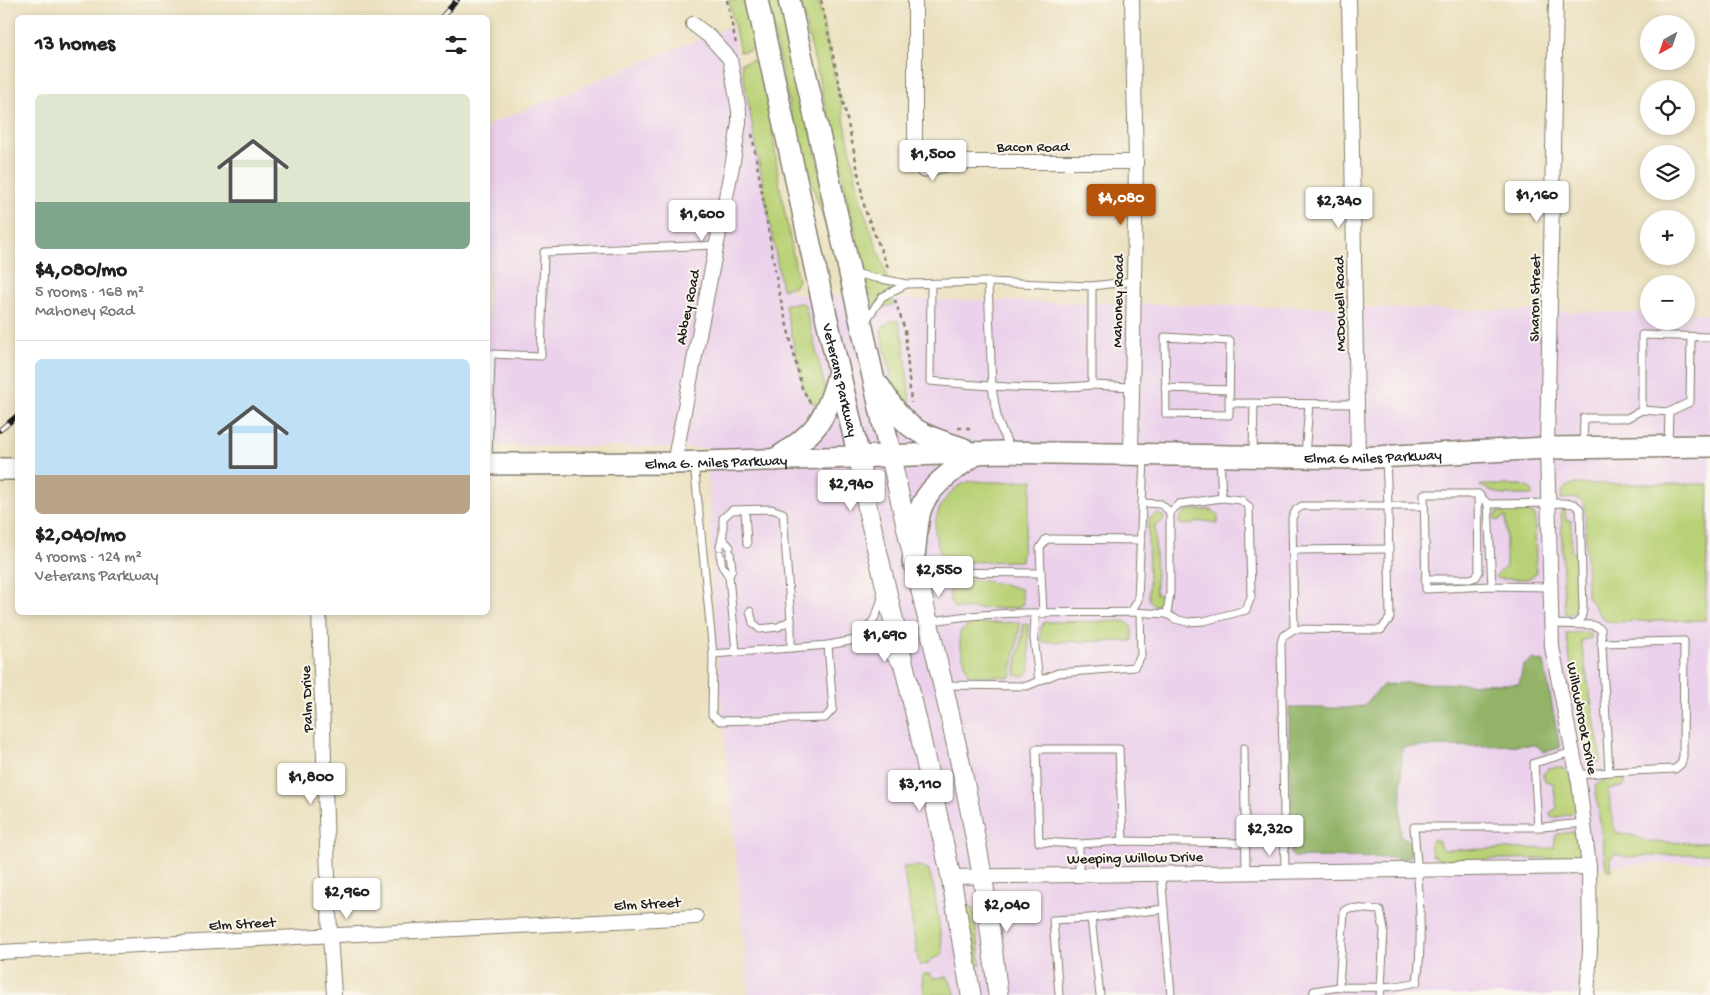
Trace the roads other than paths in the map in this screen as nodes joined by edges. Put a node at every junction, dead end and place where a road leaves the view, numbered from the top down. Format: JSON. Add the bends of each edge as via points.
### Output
{"nodes":[{"id":1,"x":757,"y":0,"type":"edge"},
{"id":2,"x":789,"y":0,"type":"edge"},
{"id":3,"x":915,"y":0,"type":"edge"},
{"id":4,"x":1132,"y":0,"type":"edge"},
{"id":5,"x":1349,"y":0,"type":"edge"},
{"id":6,"x":1556,"y":0,"type":"edge"},
{"id":7,"x":693,"y":24,"type":"dead end"},
{"id":8,"x":1136,"y":162,"type":"junction"},
{"id":9,"x":716,"y":245,"type":"junction"},
{"id":10,"x":850,"y":271,"type":"junction"},
{"id":11,"x":1134,"y":281,"type":"junction"},
{"id":12,"x":988,"y":282,"type":"junction"},
{"id":13,"x":906,"y":284,"type":"junction"},
{"id":14,"x":931,"y":284,"type":"junction"},
{"id":15,"x":1092,"y":286,"type":"junction"},
{"id":16,"x":862,"y":327,"type":"junction"},
{"id":17,"x":1691,"y":337,"type":"junction"},
{"id":18,"x":1710,"y":338,"type":"edge"},
{"id":19,"x":839,"y":372,"type":"junction"},
{"id":20,"x":873,"y":376,"type":"junction"},
{"id":21,"x":1092,"y":385,"type":"junction"},
{"id":22,"x":992,"y":387,"type":"junction"},
{"id":23,"x":1132,"y":387,"type":"junction"},
{"id":24,"x":1166,"y":388,"type":"junction"},
{"id":25,"x":1229,"y":390,"type":"junction"},
{"id":26,"x":490,"y":391,"type":"edge"},
{"id":27,"x":1229,"y":403,"type":"junction"},
{"id":28,"x":1254,"y":404,"type":"junction"},
{"id":29,"x":1309,"y":404,"type":"junction"},
{"id":30,"x":1357,"y":404,"type":"junction"},
{"id":31,"x":1642,"y":410,"type":"junction"},
{"id":32,"x":1669,"y":412,"type":"junction"},
{"id":33,"x":1710,"y":446,"type":"edge"},
{"id":34,"x":1583,"y":447,"type":"junction"},
{"id":35,"x":1667,"y":447,"type":"junction"},
{"id":36,"x":1547,"y":448,"type":"junction"},
{"id":37,"x":976,"y":452,"type":"junction"},
{"id":38,"x":1011,"y":452,"type":"junction"},
{"id":39,"x":1034,"y":452,"type":"joint"},
{"id":40,"x":1138,"y":453,"type":"junction"},
{"id":41,"x":1220,"y":455,"type":"junction"},
{"id":42,"x":1253,"y":456,"type":"junction"},
{"id":43,"x":1386,"y":456,"type":"junction"},
{"id":44,"x":891,"y":457,"type":"junction"},
{"id":45,"x":1305,"y":457,"type":"junction"},
{"id":46,"x":859,"y":458,"type":"junction"},
{"id":47,"x":1358,"y":458,"type":"junction"},
{"id":48,"x":774,"y":460,"type":"junction"},
{"id":49,"x":684,"y":463,"type":"junction"},
{"id":50,"x":490,"y":464,"type":"edge"},
{"id":51,"x":0,"y":469,"type":"edge"},
{"id":52,"x":15,"y":469,"type":"edge"},
{"id":53,"x":1478,"y":494,"type":"junction"},
{"id":54,"x":1222,"y":498,"type":"junction"},
{"id":55,"x":1142,"y":503,"type":"junction"},
{"id":56,"x":1548,"y":503,"type":"junction"},
{"id":57,"x":1488,"y":504,"type":"junction"},
{"id":58,"x":1388,"y":506,"type":"junction"},
{"id":59,"x":1424,"y":506,"type":"junction"},
{"id":60,"x":745,"y":510,"type":"junction"},
{"id":61,"x":1170,"y":512,"type":"junction"},
{"id":62,"x":722,"y":538,"type":"junction"},
{"id":63,"x":1140,"y":540,"type":"junction"},
{"id":64,"x":747,"y":544,"type":"dead end"},
{"id":65,"x":1389,"y":549,"type":"junction"},
{"id":66,"x":1292,"y":550,"type":"junction"},
{"id":67,"x":914,"y":567,"type":"junction"},
{"id":68,"x":1041,"y":573,"type":"junction"},
{"id":69,"x":729,"y":576,"type":"junction"},
{"id":70,"x":884,"y":579,"type":"junction"},
{"id":71,"x":1426,"y":579,"type":"junction"},
{"id":72,"x":1492,"y":586,"type":"junction"},
{"id":73,"x":1550,"y":586,"type":"junction"},
{"id":74,"x":750,"y":611,"type":"dead end"},
{"id":75,"x":1131,"y":612,"type":"junction"},
{"id":76,"x":1140,"y":613,"type":"junction"},
{"id":77,"x":1034,"y":614,"type":"junction"},
{"id":78,"x":1043,"y":614,"type":"junction"},
{"id":79,"x":1167,"y":614,"type":"junction"},
{"id":80,"x":319,"y":615,"type":"edge"},
{"id":81,"x":791,"y":620,"type":"junction"},
{"id":82,"x":928,"y":622,"type":"junction"},
{"id":83,"x":1551,"y":624,"type":"junction"},
{"id":84,"x":1575,"y":624,"type":"junction"},
{"id":85,"x":1294,"y":629,"type":"junction"},
{"id":86,"x":856,"y":640,"type":"junction"},
{"id":87,"x":1601,"y":643,"type":"junction"},
{"id":88,"x":828,"y":645,"type":"junction"},
{"id":89,"x":791,"y":648,"type":"junction"},
{"id":90,"x":736,"y":652,"type":"junction"},
{"id":91,"x":713,"y":654,"type":"junction"},
{"id":92,"x":906,"y":676,"type":"junction"},
{"id":93,"x":1039,"y":681,"type":"junction"},
{"id":94,"x":943,"y":685,"type":"junction"},
{"id":95,"x":1244,"y":748,"type":"dead end"},
{"id":96,"x":1573,"y":752,"type":"junction"},
{"id":97,"x":1608,"y":772,"type":"junction"},
{"id":98,"x":1578,"y":775,"type":"junction"},
{"id":99,"x":1584,"y":823,"type":"junction"},
{"id":100,"x":1538,"y":827,"type":"junction"},
{"id":101,"x":1123,"y":841,"type":"junction"},
{"id":102,"x":1245,"y":843,"type":"junction"},
{"id":103,"x":1078,"y":844,"type":"junction"},
{"id":104,"x":1589,"y":867,"type":"junction"},
{"id":105,"x":1418,"y":869,"type":"junction"},
{"id":106,"x":1246,"y":871,"type":"junction"},
{"id":107,"x":1285,"y":871,"type":"junction"},
{"id":108,"x":1161,"y":872,"type":"junction"},
{"id":109,"x":1079,"y":874,"type":"junction"},
{"id":110,"x":982,"y":875,"type":"junction"},
{"id":111,"x":951,"y":877,"type":"junction"},
{"id":112,"x":1164,"y":909,"type":"junction"},
{"id":113,"x":696,"y":917,"type":"dead end"},
{"id":114,"x":1091,"y":918,"type":"junction"},
{"id":115,"x":330,"y":935,"type":"junction"},
{"id":116,"x":0,"y":952,"type":"edge"},
{"id":117,"x":1340,"y":987,"type":"junction"},
{"id":118,"x":1380,"y":991,"type":"edge"},
{"id":119,"x":334,"y":995,"type":"edge"},
{"id":120,"x":971,"y":995,"type":"edge"},
{"id":121,"x":998,"y":995,"type":"edge"},
{"id":122,"x":1059,"y":995,"type":"edge"},
{"id":123,"x":1100,"y":995,"type":"edge"},
{"id":124,"x":1171,"y":995,"type":"edge"},
{"id":125,"x":1313,"y":995,"type":"edge"},
{"id":126,"x":1587,"y":995,"type":"edge"}],
"edges":[{"from":1,"to":19,"type":"main road","name":"Veterans Parkway"},
{"from":2,"to":10,"type":"main road","name":"Veterans Parkway"},
{"from":3,"to":8,"type":"street","name":"Bacon Road","via":[[914,124],[916,159],[923,170],[955,162]]},
{"from":4,"to":8,"type":"street","name":"Mahoney Road"},
{"from":5,"to":30,"type":"street","name":"McDowell Road"},
{"from":6,"to":36,"type":"street","name":"Sharon Street"},
{"from":7,"to":9,"type":"street","name":"Abbey Road","via":[[730,59],[739,111],[737,140]]},
{"from":8,"to":11,"type":"street","name":"Mahoney Road"},
{"from":9,"to":26,"type":"lane","via":[[544,252],[541,356],[491,354]]},
{"from":9,"to":49,"type":"street","name":"Abbey Road"},
{"from":10,"to":13,"type":"lane"},
{"from":10,"to":16,"type":"main road","name":"Veterans Parkway"},
{"from":11,"to":15,"type":"lane"},
{"from":11,"to":23,"type":"street","name":"Mahoney Road"},
{"from":12,"to":14,"type":"lane"},
{"from":12,"to":15,"type":"lane"},
{"from":12,"to":22,"type":"lane"},
{"from":13,"to":14,"type":"lane"},
{"from":13,"to":16,"type":"lane","via":[[882,297]]},
{"from":14,"to":22,"type":"lane","via":[[930,381]]},
{"from":15,"to":21,"type":"lane"},
{"from":16,"to":20,"type":"main road","name":"Veterans Parkway"},
{"from":17,"to":18,"type":"lane"},
{"from":17,"to":31,"type":"lane","via":[[1642,335]]},
{"from":17,"to":32,"type":"lane","via":[[1690,402]]},
{"from":19,"to":46,"type":"main road","name":"Veterans Parkway"},
{"from":19,"to":48,"type":"main road","via":[[832,397],[817,426],[794,448]]},
{"from":20,"to":37,"type":"main road","via":[[891,404],[914,429]]},
{"from":20,"to":44,"type":"main road","name":"Veterans Parkway"},
{"from":21,"to":22,"type":"lane"},
{"from":21,"to":23,"type":"lane"},
{"from":22,"to":38,"type":"lane","via":[[998,422]]},
{"from":23,"to":40,"type":"street","name":"Mahoney Road"},
{"from":24,"to":25,"type":"lane"},
{"from":24,"to":25,"type":"lane","via":[[1165,337],[1230,341]]},
{"from":24,"to":27,"type":"lane","via":[[1166,414],[1228,415]]},
{"from":25,"to":27,"type":"lane"},
{"from":27,"to":28,"type":"lane"},
{"from":28,"to":29,"type":"lane"},
{"from":28,"to":42,"type":"lane"},
{"from":29,"to":30,"type":"lane"},
{"from":29,"to":45,"type":"lane"},
{"from":30,"to":47,"type":"street","name":"McDowell Road"},
{"from":31,"to":32,"type":"lane"},
{"from":31,"to":34,"type":"lane","via":[[1628,418],[1584,418]]},
{"from":32,"to":35,"type":"lane"},
{"from":33,"to":35,"type":"main road","name":"Elma G Miles Parkway"},
{"from":34,"to":35,"type":"main road","name":"Elma G Miles Parkway"},
{"from":34,"to":36,"type":"main road","name":"Elma G Miles Parkway"},
{"from":36,"to":43,"type":"main road","name":"Elma G Miles Parkway"},
{"from":36,"to":56,"type":"street","name":"Willowbrook Drive"},
{"from":37,"to":38,"type":"main road","name":"Elma G. Miles Parkway"},
{"from":37,"to":44,"type":"main road","name":"Elma G. Miles Parkway"},
{"from":37,"to":67,"type":"main road","via":[[928,495],[920,510]]},
{"from":38,"to":39,"type":"main road","name":"Elma G. Miles Parkway"},
{"from":39,"to":40,"type":"main road","name":"Elma G Miles Parkway"},
{"from":40,"to":41,"type":"main road","name":"Elma G Miles Parkway"},
{"from":40,"to":55,"type":"lane"},
{"from":41,"to":42,"type":"main road","name":"Elma G Miles Parkway"},
{"from":41,"to":54,"type":"lane"},
{"from":42,"to":45,"type":"main road","name":"Elma G Miles Parkway"},
{"from":43,"to":47,"type":"main road","name":"Elma G Miles Parkway"},
{"from":43,"to":58,"type":"lane"},
{"from":44,"to":46,"type":"main road","name":"Elma G. Miles Parkway"},
{"from":44,"to":67,"type":"main road","name":"Veterans Parkway"},
{"from":45,"to":47,"type":"main road","name":"Elma G Miles Parkway"},
{"from":46,"to":48,"type":"main road","name":"Elma G. Miles Parkway"},
{"from":46,"to":70,"type":"main road","name":"Veterans Parkway"},
{"from":48,"to":49,"type":"main road","name":"Elma G. Miles Parkway"},
{"from":49,"to":50,"type":"main road","name":"Elma G. Miles Parkway"},
{"from":49,"to":91,"type":"lane"},
{"from":51,"to":52,"type":"main road"},
{"from":53,"to":57,"type":"lane"},
{"from":53,"to":59,"type":"lane","via":[[1424,494]]},
{"from":53,"to":71,"type":"lane","via":[[1479,572],[1470,579]]},
{"from":54,"to":61,"type":"lane","via":[[1179,504]]},
{"from":54,"to":79,"type":"lane","via":[[1241,500],[1249,507],[1251,597],[1246,610],[1187,622]]},
{"from":55,"to":61,"type":"lane","via":[[1161,504]]},
{"from":55,"to":63,"type":"lane"},
{"from":56,"to":57,"type":"lane"},
{"from":56,"to":73,"type":"street","name":"Willowbrook Drive"},
{"from":56,"to":84,"type":"lane","via":[[1574,504],[1581,512],[1583,610],[1581,619]]},
{"from":57,"to":72,"type":"lane"},
{"from":58,"to":59,"type":"lane"},
{"from":58,"to":65,"type":"lane"},
{"from":58,"to":66,"type":"lane","via":[[1302,506],[1292,518]]},
{"from":59,"to":71,"type":"lane"},
{"from":60,"to":62,"type":"lane","via":[[732,510],[723,518]]},
{"from":60,"to":64,"type":"lane"},
{"from":60,"to":81,"type":"lane","via":[[771,509],[783,513]]},
{"from":61,"to":79,"type":"lane"},
{"from":62,"to":69,"type":"lane","via":[[722,566]]},
{"from":62,"to":69,"type":"lane","via":[[730,550],[732,569]]},
{"from":63,"to":68,"type":"lane","via":[[1046,539],[1040,548]]},
{"from":63,"to":75,"type":"lane","via":[[1138,600]]},
{"from":65,"to":66,"type":"lane"},
{"from":65,"to":85,"type":"lane","via":[[1390,618],[1381,630]]},
{"from":66,"to":85,"type":"lane"},
{"from":67,"to":68,"type":"lane"},
{"from":67,"to":82,"type":"main road","name":"Veterans Parkway"},
{"from":68,"to":78,"type":"lane"},
{"from":69,"to":90,"type":"lane"},
{"from":70,"to":86,"type":"lane","via":[[878,614],[869,629]]},
{"from":70,"to":92,"type":"main road","name":"Veterans Parkway"},
{"from":71,"to":72,"type":"lane","via":[[1426,589]]},
{"from":72,"to":73,"type":"lane"},
{"from":73,"to":83,"type":"street","name":"Willowbrook Drive"},
{"from":74,"to":81,"type":"lane","via":[[753,623],[760,629],[778,627]]},
{"from":75,"to":76,"type":"lane"},
{"from":75,"to":78,"type":"lane"},
{"from":76,"to":79,"type":"lane"},
{"from":76,"to":93,"type":"lane","via":[[1141,656],[1134,667],[1058,673]]},
{"from":77,"to":78,"type":"lane"},
{"from":77,"to":82,"type":"lane"},
{"from":77,"to":93,"type":"lane"},
{"from":80,"to":115,"type":"street","name":"Palm Drive"},
{"from":81,"to":89,"type":"lane"},
{"from":82,"to":94,"type":"main road","name":"Veterans Parkway"},
{"from":83,"to":84,"type":"lane"},
{"from":83,"to":96,"type":"street","name":"Willowbrook Drive","via":[[1552,647]]},
{"from":84,"to":87,"type":"lane","via":[[1593,625],[1601,630]]},
{"from":85,"to":107,"type":"lane","via":[[1283,636],[1281,643]]},
{"from":86,"to":88,"type":"lane"},
{"from":86,"to":92,"type":"lane","via":[[887,651]]},
{"from":87,"to":97,"type":"lane"},
{"from":87,"to":97,"type":"lane","via":[[1684,641],[1681,764],[1675,769]]},
{"from":88,"to":89,"type":"lane"},
{"from":88,"to":91,"type":"lane","via":[[833,709],[825,718],[720,721],[712,715]]},
{"from":89,"to":90,"type":"lane"},
{"from":90,"to":91,"type":"lane"},
{"from":92,"to":111,"type":"main road","name":"Veterans Parkway"},
{"from":93,"to":94,"type":"lane","via":[[1027,686]]},
{"from":94,"to":110,"type":"main road","name":"Veterans Parkway"},
{"from":95,"to":102,"type":"lane"},
{"from":96,"to":98,"type":"street","name":"Willowbrook Drive"},
{"from":96,"to":100,"type":"lane","via":[[1534,763]]},
{"from":97,"to":98,"type":"lane"},
{"from":98,"to":99,"type":"street","name":"Willowbrook Drive"},
{"from":99,"to":100,"type":"lane"},
{"from":99,"to":104,"type":"street","name":"Willowbrook Drive"},
{"from":100,"to":105,"type":"lane","via":[[1414,827]]},
{"from":101,"to":102,"type":"lane"},
{"from":101,"to":103,"type":"lane"},
{"from":101,"to":103,"type":"lane","via":[[1119,749],[1036,749],[1039,842]]},
{"from":102,"to":106,"type":"lane"},
{"from":103,"to":109,"type":"lane"},
{"from":104,"to":105,"type":"street","name":"Weeping Willow Drive"},
{"from":104,"to":126,"type":"street","name":"Willowbrook Drive"},
{"from":105,"to":107,"type":"street","name":"Weeping Willow Drive"},
{"from":105,"to":118,"type":"lane","via":[[1420,954],[1417,982]]},
{"from":106,"to":107,"type":"street","name":"Weeping Willow Drive"},
{"from":106,"to":108,"type":"street","name":"Weeping Willow Drive"},
{"from":108,"to":109,"type":"street","name":"Weeping Willow Drive"},
{"from":108,"to":112,"type":"lane"},
{"from":109,"to":110,"type":"street","name":"Weeping Willow Drive"},
{"from":110,"to":111,"type":"street","name":"Weeping Willow Drive"},
{"from":110,"to":121,"type":"main road","name":"Veterans Parkway"},
{"from":111,"to":120,"type":"main road","name":"Veterans Parkway"},
{"from":112,"to":114,"type":"lane"},
{"from":112,"to":124,"type":"lane"},
{"from":113,"to":115,"type":"street","name":"Elm Street"},
{"from":114,"to":122,"type":"lane","via":[[1053,920]]},
{"from":114,"to":123,"type":"lane"},
{"from":115,"to":116,"type":"street","name":"Elm Street"},
{"from":115,"to":119,"type":"street","name":"Palm Drive"},
{"from":117,"to":118,"type":"lane"},
{"from":117,"to":118,"type":"lane","via":[[1344,911],[1349,908],[1380,910],[1384,930]]},
{"from":117,"to":125,"type":"lane","via":[[1314,991]]}]}
